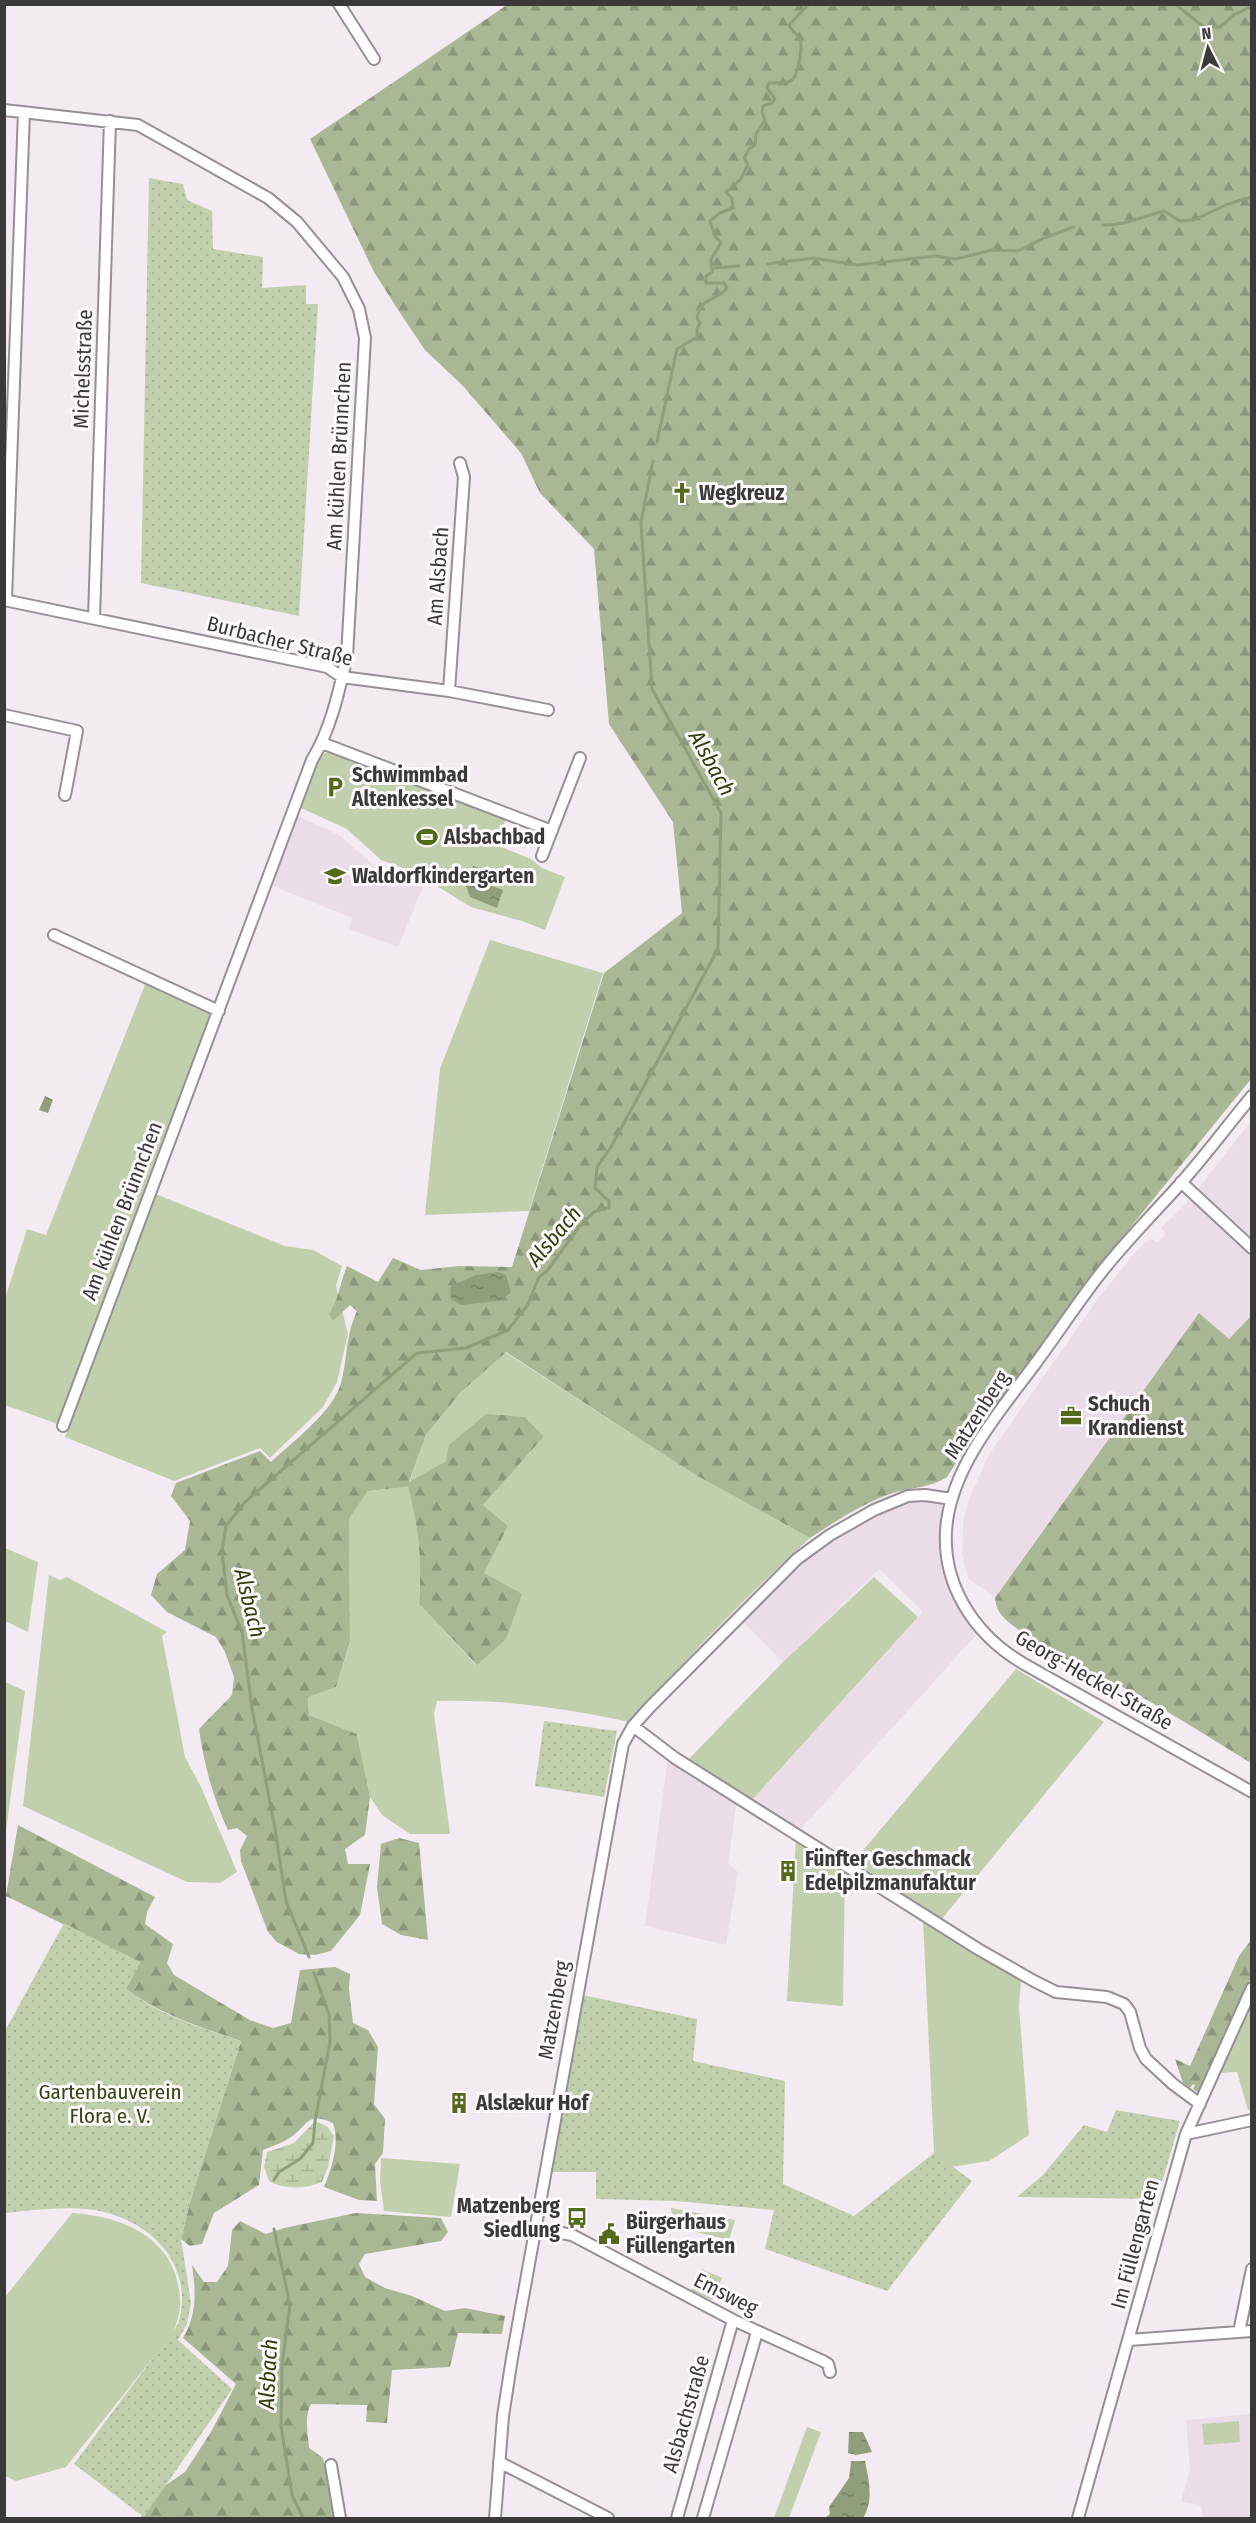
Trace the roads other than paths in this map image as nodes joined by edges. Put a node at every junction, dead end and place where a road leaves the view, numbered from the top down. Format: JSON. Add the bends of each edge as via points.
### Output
{"nodes":[{"id":1,"x":339,"y":4,"type":"edge"},
{"id":2,"x":374,"y":59,"type":"dead end"},
{"id":3,"x":4,"y":110,"type":"edge"},
{"id":4,"x":24,"y":112,"type":"junction"},
{"id":5,"x":110,"y":121,"type":"junction"},
{"id":6,"x":460,"y":463,"type":"dead end"},
{"id":7,"x":5,"y":600,"type":"edge"},
{"id":8,"x":94,"y":618,"type":"junction"},
{"id":9,"x":342,"y":677,"type":"junction"},
{"id":10,"x":449,"y":691,"type":"junction"},
{"id":11,"x":548,"y":710,"type":"dead end"},
{"id":12,"x":4,"y":715,"type":"edge"},
{"id":13,"x":322,"y":743,"type":"junction"},
{"id":14,"x":580,"y":758,"type":"dead end"},
{"id":15,"x":65,"y":795,"type":"dead end"},
{"id":16,"x":552,"y":831,"type":"junction"},
{"id":17,"x":542,"y":856,"type":"dead end"},
{"id":18,"x":54,"y":936,"type":"dead end"},
{"id":19,"x":219,"y":1011,"type":"junction"},
{"id":20,"x":1251,"y":1096,"type":"edge"},
{"id":21,"x":1181,"y":1182,"type":"junction"},
{"id":22,"x":1251,"y":1248,"type":"edge"},
{"id":23,"x":63,"y":1426,"type":"dead end"},
{"id":24,"x":952,"y":1499,"type":"junction"},
{"id":25,"x":633,"y":1726,"type":"junction"},
{"id":26,"x":1251,"y":1792,"type":"edge"},
{"id":27,"x":1251,"y":1988,"type":"edge"},
{"id":28,"x":1200,"y":2104,"type":"junction"},
{"id":29,"x":1251,"y":2120,"type":"edge"},
{"id":30,"x":1186,"y":2134,"type":"junction"},
{"id":31,"x":535,"y":2228,"type":"junction"},
{"id":32,"x":1251,"y":2269,"type":"edge"},
{"id":33,"x":733,"y":2320,"type":"junction"},
{"id":34,"x":1251,"y":2331,"type":"edge"},
{"id":35,"x":757,"y":2332,"type":"junction"},
{"id":36,"x":1239,"y":2332,"type":"junction"},
{"id":37,"x":1129,"y":2340,"type":"junction"},
{"id":38,"x":830,"y":2372,"type":"dead end"},
{"id":39,"x":499,"y":2462,"type":"junction"},
{"id":40,"x":330,"y":2465,"type":"dead end"},
{"id":41,"x":340,"y":2518,"type":"edge"},
{"id":42,"x":495,"y":2518,"type":"edge"},
{"id":43,"x":608,"y":2518,"type":"edge"},
{"id":44,"x":677,"y":2518,"type":"edge"},
{"id":45,"x":703,"y":2518,"type":"edge"},
{"id":46,"x":1078,"y":2518,"type":"edge"}],
"edges":[{"from":1,"to":2,"type":"street"},
{"from":3,"to":4,"type":"street","name":"Am kühlen Brünnchen"},
{"from":4,"to":5,"type":"street","name":"Am kühlen Brünnchen"},
{"from":4,"to":7,"type":"street"},
{"from":5,"to":8,"type":"street","name":"Michelsstraße"},
{"from":5,"to":9,"type":"street","name":"Am kühlen Brünnchen","via":[[138,125],[286,210],[332,261],[359,309],[365,338],[361,436],[347,656]]},
{"from":6,"to":10,"type":"street","name":"Am Alsbach","via":[[464,477]]},
{"from":7,"to":8,"type":"street","name":"Burbacher Straße"},
{"from":8,"to":9,"type":"street","name":"Burbacher Straße","via":[[327,667]]},
{"from":9,"to":10,"type":"street","name":"Burbacher Straße"},
{"from":9,"to":13,"type":"street","name":"Am kühlen Brünnchen"},
{"from":10,"to":11,"type":"street","name":"Burbacher Straße"},
{"from":12,"to":15,"type":"street","via":[[77,731]]},
{"from":13,"to":16,"type":"street"},
{"from":13,"to":19,"type":"street","name":"Am kühlen Brünnchen","via":[[312,760]]},
{"from":14,"to":16,"type":"street"},
{"from":16,"to":17,"type":"street"},
{"from":18,"to":19,"type":"street"},
{"from":19,"to":23,"type":"street","name":"Am kühlen Brünnchen"},
{"from":20,"to":21,"type":"street","name":"Matzenberg"},
{"from":21,"to":22,"type":"street"},
{"from":21,"to":24,"type":"street","name":"Matzenberg","via":[[1102,1271],[1003,1407],[967,1463]]},
{"from":24,"to":25,"type":"street","name":"Matzenberg","via":[[908,1496],[830,1535],[797,1559]]},
{"from":24,"to":26,"type":"street","name":"Georg-Heckel-Straße","via":[[946,1533],[949,1567],[970,1616],[987,1637],[1006,1654]]},
{"from":25,"to":28,"type":"street","via":[[675,1758],[1000,1962],[1056,1992],[1107,1997],[1124,2004],[1146,2059]]},
{"from":25,"to":31,"type":"street","name":"Matzenberg","via":[[619,1762]]},
{"from":27,"to":28,"type":"street","name":"Im Füllengarten"},
{"from":28,"to":30,"type":"street","name":"Im Füllengarten"},
{"from":29,"to":30,"type":"street"},
{"from":30,"to":37,"type":"street","name":"Im Füllengarten"},
{"from":31,"to":33,"type":"street","name":"Emsweg","via":[[572,2235]]},
{"from":31,"to":39,"type":"street","name":"Matzenberg"},
{"from":32,"to":36,"type":"street"},
{"from":33,"to":35,"type":"street","name":"Emsweg"},
{"from":33,"to":44,"type":"street","name":"Alsbachstraße"},
{"from":34,"to":36,"type":"street"},
{"from":35,"to":38,"type":"street","name":"Emsweg","via":[[823,2361]]},
{"from":35,"to":45,"type":"street"},
{"from":36,"to":37,"type":"street"},
{"from":37,"to":46,"type":"street","name":"Im Füllengarten"},
{"from":39,"to":42,"type":"street","name":"Matzenberg"},
{"from":39,"to":43,"type":"street"},
{"from":40,"to":41,"type":"street"}]}
